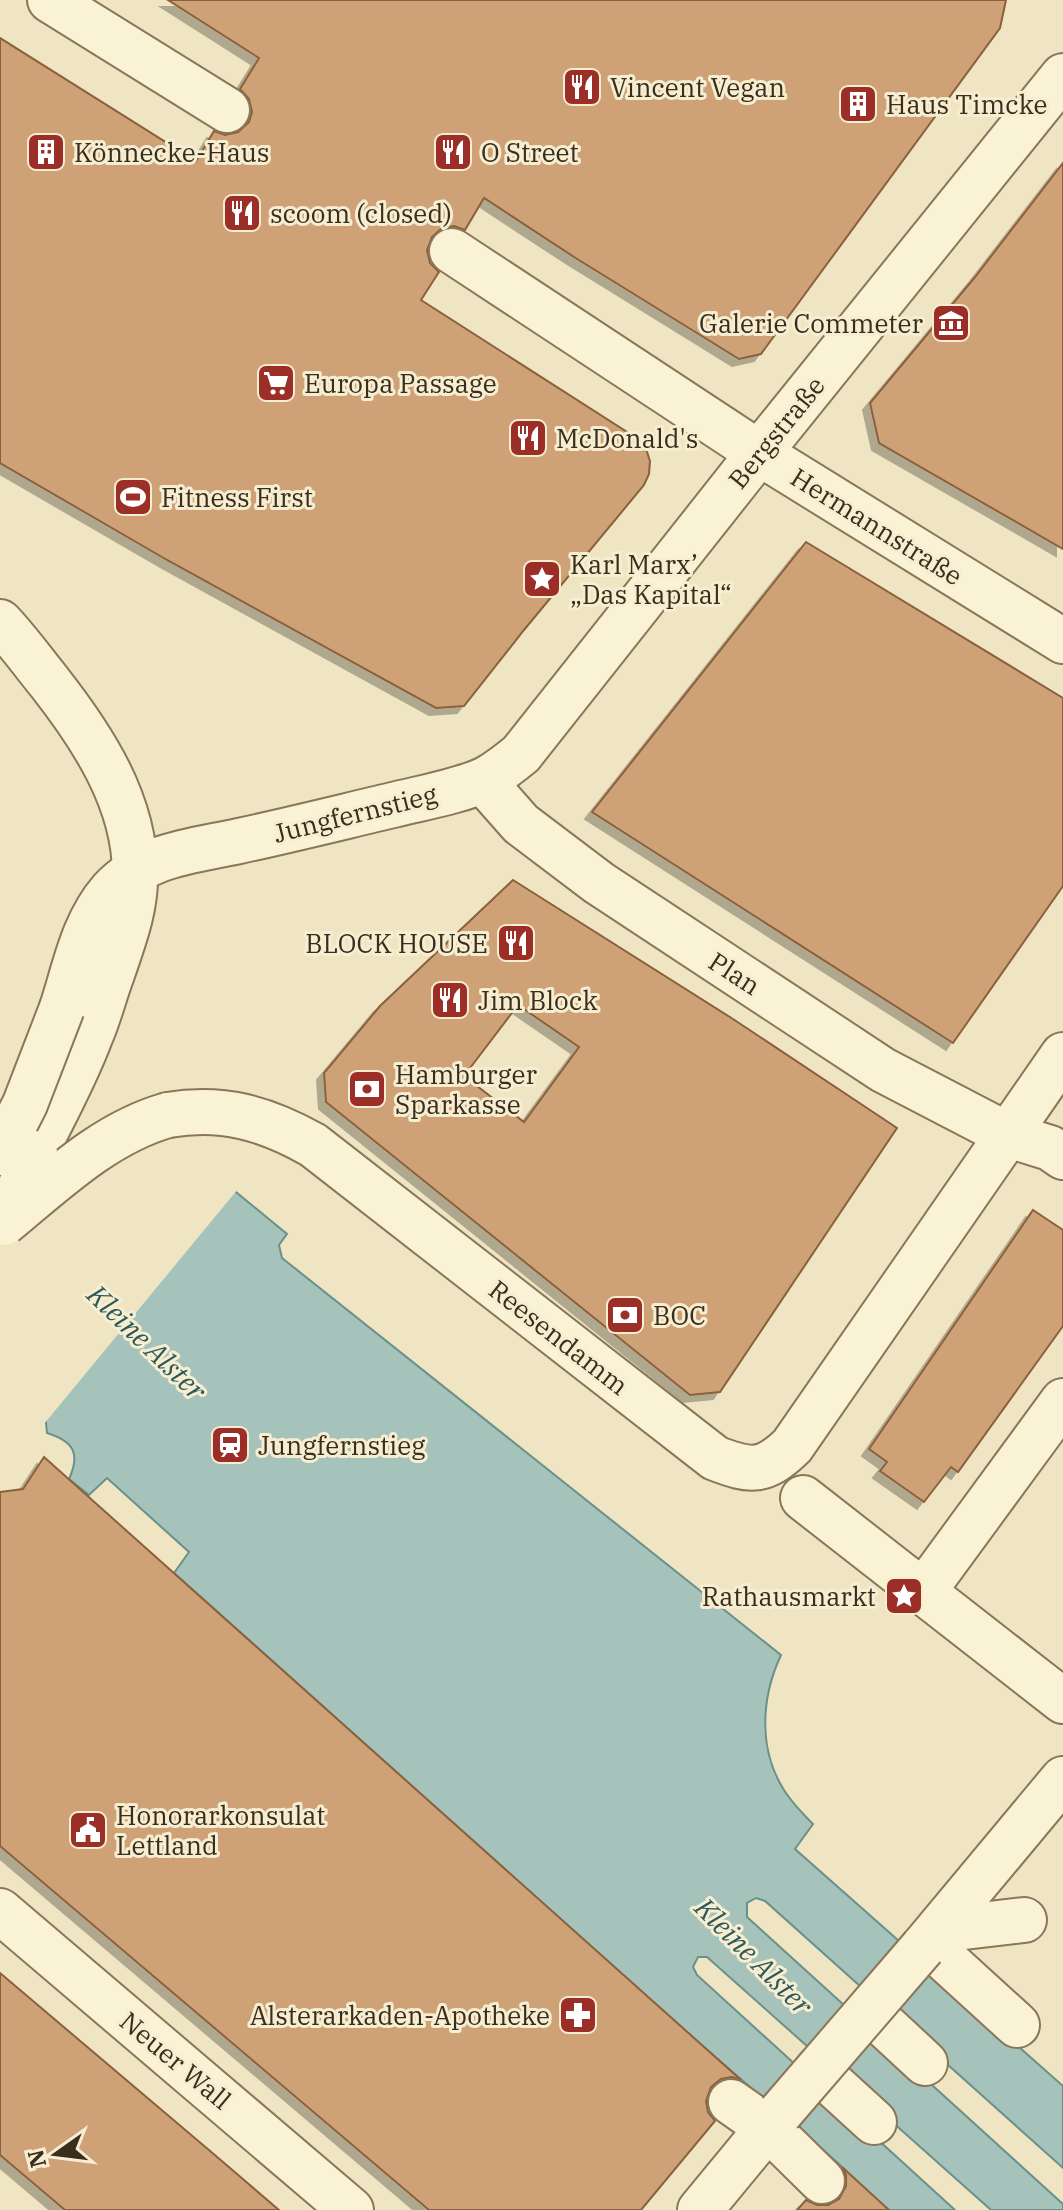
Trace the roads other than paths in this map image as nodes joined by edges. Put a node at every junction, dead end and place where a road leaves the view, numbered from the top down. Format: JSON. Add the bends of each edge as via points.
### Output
{"nodes":[{"id":1,"x":50,"y":0,"type":"edge"},
{"id":2,"x":1063,"y":76,"type":"edge"},
{"id":3,"x":227,"y":110,"type":"dead end"},
{"id":4,"x":452,"y":251,"type":"dead end"},
{"id":5,"x":759,"y":453,"type":"junction"},
{"id":6,"x":0,"y":622,"type":"edge"},
{"id":7,"x":1063,"y":641,"type":"edge"},
{"id":8,"x":0,"y":650,"type":"edge"},
{"id":9,"x":50,"y":684,"type":"junction"},
{"id":10,"x":483,"y":781,"type":"junction"},
{"id":11,"x":154,"y":862,"type":"junction"},
{"id":12,"x":77,"y":1022,"type":"junction"},
{"id":13,"x":1063,"y":1055,"type":"edge"},
{"id":14,"x":1008,"y":1135,"type":"junction"},
{"id":15,"x":0,"y":1153,"type":"edge"},
{"id":16,"x":1063,"y":1157,"type":"edge"},
{"id":17,"x":2,"y":1227,"type":"edge"},
{"id":18,"x":1063,"y":1401,"type":"edge"},
{"id":19,"x":803,"y":1498,"type":"dead end"},
{"id":20,"x":923,"y":1592,"type":"junction"},
{"id":21,"x":1063,"y":1701,"type":"edge"},
{"id":22,"x":1063,"y":1779,"type":"edge"},
{"id":23,"x":0,"y":1911,"type":"edge"},
{"id":24,"x":1024,"y":1920,"type":"dead end"},
{"id":25,"x":930,"y":1940,"type":"junction"},
{"id":26,"x":869,"y":2011,"type":"junction"},
{"id":27,"x":1017,"y":2025,"type":"dead end"},
{"id":28,"x":925,"y":2063,"type":"dead end"},
{"id":29,"x":817,"y":2070,"type":"junction"},
{"id":30,"x":731,"y":2102,"type":"dead end"},
{"id":31,"x":774,"y":2121,"type":"junction"},
{"id":32,"x":874,"y":2122,"type":"dead end"},
{"id":33,"x":822,"y":2181,"type":"dead end"},
{"id":34,"x":351,"y":2210,"type":"edge"},
{"id":35,"x":700,"y":2210,"type":"edge"}],
"edges":[{"from":1,"to":3,"type":"street"},
{"from":2,"to":5,"type":"street","name":"Bergstraße"},
{"from":4,"to":5,"type":"street","name":"Hermannstraße"},
{"from":5,"to":7,"type":"street","name":"Hermannstraße"},
{"from":5,"to":10,"type":"street","name":"Bergstraße","via":[[521,754]]},
{"from":6,"to":9,"type":"street"},
{"from":8,"to":9,"type":"street"},
{"from":9,"to":11,"type":"street","via":[[88,734],[117,792],[133,843]]},
{"from":10,"to":11,"type":"street","name":"Jungfernstieg"},
{"from":10,"to":14,"type":"street","name":"Plan","via":[[521,824],[599,883],[883,1070]]},
{"from":11,"to":12,"type":"street","via":[[109,893],[93,917],[85,934]]},
{"from":12,"to":15,"type":"street","bridge":true},
{"from":12,"to":17,"type":"street","bridge":true,"via":[[73,1078]]},
{"from":13,"to":14,"type":"street"},
{"from":14,"to":16,"type":"street","name":"Plan"},
{"from":14,"to":17,"type":"street","name":"Reesendamm","bridge":true,"via":[[792,1446],[775,1462],[757,1468],[715,1458],[313,1145],[263,1121],[201,1112],[168,1115],[133,1127],[105,1143]]},
{"from":18,"to":20,"type":"street"},
{"from":19,"to":20,"type":"street"},
{"from":20,"to":21,"type":"street"},
{"from":22,"to":25,"type":"street"},
{"from":23,"to":34,"type":"street","name":"Neuer Wall"},
{"from":24,"to":25,"type":"street"},
{"from":25,"to":26,"type":"street","bridge":true},
{"from":25,"to":27,"type":"street"},
{"from":26,"to":28,"type":"street"},
{"from":26,"to":29,"type":"street","bridge":true},
{"from":29,"to":31,"type":"street","bridge":true},
{"from":29,"to":32,"type":"street"},
{"from":30,"to":31,"type":"street"},
{"from":31,"to":33,"type":"street"},
{"from":31,"to":35,"type":"street"}]}
